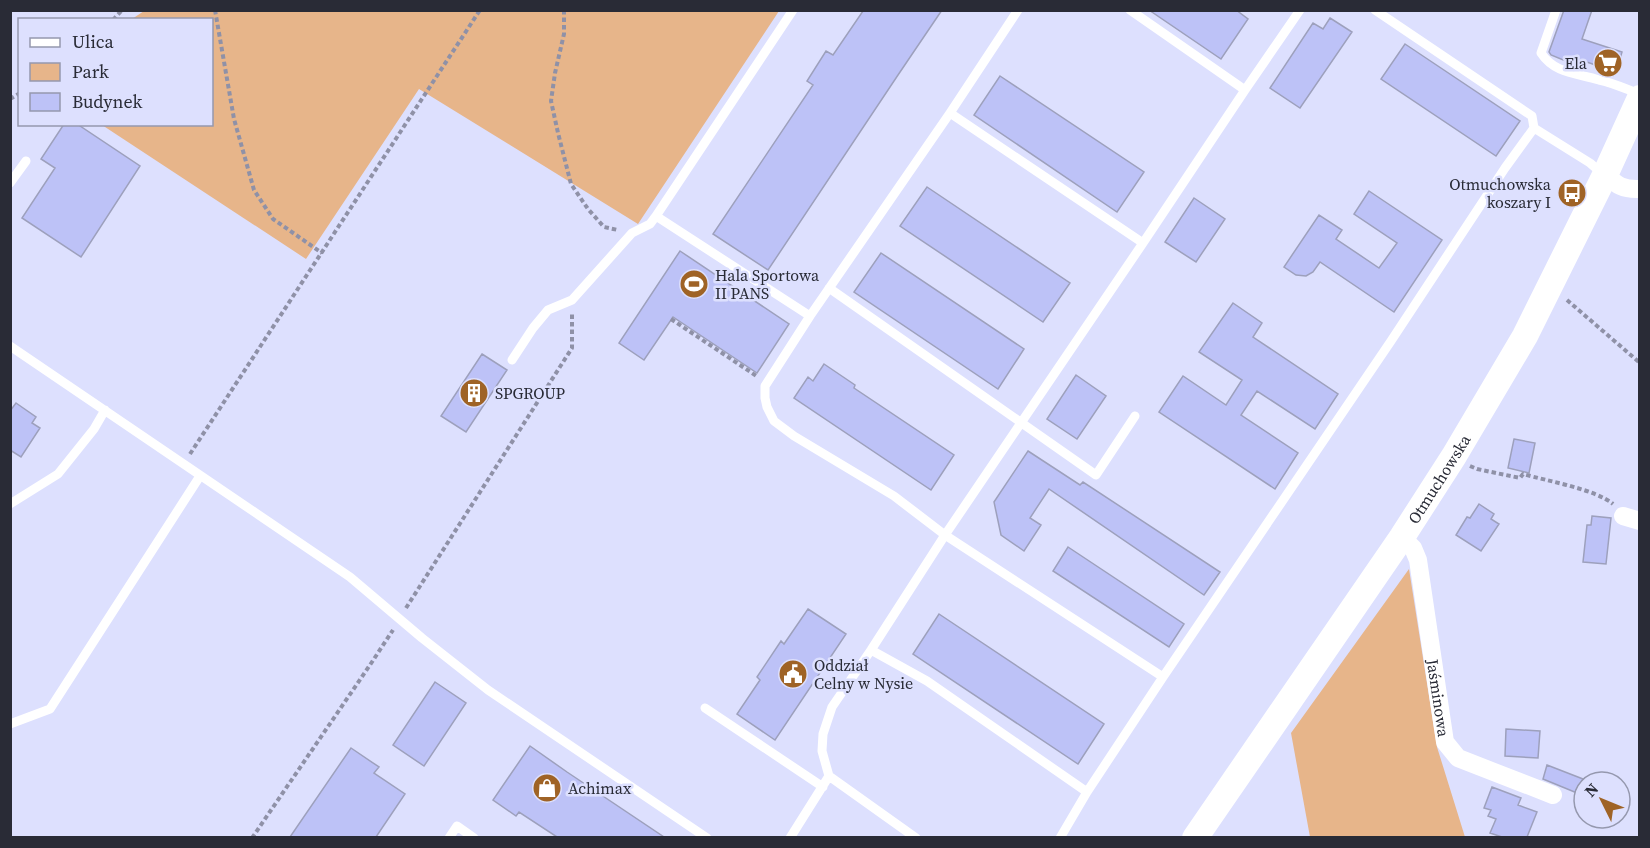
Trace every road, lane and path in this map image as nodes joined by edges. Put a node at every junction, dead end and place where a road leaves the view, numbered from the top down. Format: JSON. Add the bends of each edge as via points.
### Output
{"nodes":[{"id":1,"x":215,"y":10,"type":"edge"},
{"id":2,"x":480,"y":10,"type":"edge"},
{"id":3,"x":564,"y":10,"type":"edge"},
{"id":4,"x":793,"y":10,"type":"edge"},
{"id":5,"x":1018,"y":10,"type":"edge"},
{"id":6,"x":1130,"y":10,"type":"edge"},
{"id":7,"x":1375,"y":10,"type":"edge"},
{"id":8,"x":1556,"y":10,"type":"edge"},
{"id":9,"x":1296,"y":12,"type":"edge"},
{"id":10,"x":1245,"y":90,"type":"junction"},
{"id":11,"x":1640,"y":96,"type":"edge"},
{"id":12,"x":950,"y":113,"type":"junction"},
{"id":13,"x":1534,"y":128,"type":"junction"},
{"id":14,"x":26,"y":160,"type":"dead end"},
{"id":15,"x":1605,"y":175,"type":"junction"},
{"id":16,"x":10,"y":183,"type":"edge"},
{"id":17,"x":1640,"y":189,"type":"edge"},
{"id":18,"x":656,"y":216,"type":"junction"},
{"id":19,"x":632,"y":233,"type":"junction"},
{"id":20,"x":1143,"y":243,"type":"junction"},
{"id":21,"x":322,"y":253,"type":"junction"},
{"id":22,"x":829,"y":288,"type":"junction"},
{"id":23,"x":572,"y":300,"type":"junction"},
{"id":24,"x":1567,"y":300,"type":"dead end"},
{"id":25,"x":810,"y":316,"type":"junction"},
{"id":26,"x":671,"y":319,"type":"dead end"},
{"id":27,"x":10,"y":346,"type":"edge"},
{"id":28,"x":512,"y":360,"type":"dead end"},
{"id":29,"x":1640,"y":363,"type":"edge"},
{"id":30,"x":766,"y":383,"type":"junction"},
{"id":31,"x":105,"y":410,"type":"junction"},
{"id":32,"x":1135,"y":416,"type":"dead end"},
{"id":33,"x":1021,"y":422,"type":"junction"},
{"id":34,"x":1454,"y":456,"type":"junction"},
{"id":35,"x":183,"y":464,"type":"junction"},
{"id":36,"x":200,"y":476,"type":"junction"},
{"id":37,"x":10,"y":504,"type":"edge"},
{"id":38,"x":1631,"y":519,"type":"edge"},
{"id":39,"x":945,"y":535,"type":"junction"},
{"id":40,"x":1402,"y":537,"type":"junction"},
{"id":41,"x":400,"y":619,"type":"junction"},
{"id":42,"x":871,"y":650,"type":"junction"},
{"id":43,"x":1163,"y":677,"type":"junction"},
{"id":44,"x":705,"y":708,"type":"dead end"},
{"id":45,"x":10,"y":724,"type":"edge"},
{"id":46,"x":829,"y":776,"type":"junction"},
{"id":47,"x":823,"y":787,"type":"junction"},
{"id":48,"x":1087,"y":792,"type":"junction"},
{"id":49,"x":1553,"y":795,"type":"dead end"},
{"id":50,"x":252,"y":837,"type":"edge"},
{"id":51,"x":449,"y":837,"type":"edge"},
{"id":52,"x":474,"y":837,"type":"edge"},
{"id":53,"x":707,"y":837,"type":"edge"},
{"id":54,"x":790,"y":837,"type":"edge"},
{"id":55,"x":916,"y":837,"type":"edge"},
{"id":56,"x":1060,"y":837,"type":"edge"},
{"id":57,"x":1195,"y":837,"type":"edge"}],
"edges":[{"from":1,"to":21,"type":"path","via":[[234,119],[254,190],[273,219]]},
{"from":2,"to":21,"type":"path"},
{"from":3,"to":19,"type":"path","via":[[564,34],[551,101],[571,184],[604,226]]},
{"from":4,"to":18,"type":"lane"},
{"from":5,"to":12,"type":"lane"},
{"from":6,"to":10,"type":"lane"},
{"from":7,"to":13,"type":"lane","via":[[1532,116]]},
{"from":8,"to":11,"type":"lane","via":[[1541,53],[1548,63]]},
{"from":9,"to":10,"type":"lane"},
{"from":10,"to":20,"type":"lane"},
{"from":11,"to":15,"type":"main road","name":"Otmuchowska"},
{"from":12,"to":20,"type":"lane"},
{"from":12,"to":22,"type":"lane"},
{"from":13,"to":15,"type":"lane"},
{"from":13,"to":43,"type":"lane"},
{"from":14,"to":16,"type":"lane"},
{"from":15,"to":17,"type":"street","via":[[1617,186]]},
{"from":15,"to":34,"type":"main road","name":"Otmuchowska","via":[[1525,336]]},
{"from":18,"to":19,"type":"lane","via":[[650,224]]},
{"from":18,"to":25,"type":"lane"},
{"from":19,"to":23,"type":"lane"},
{"from":20,"to":33,"type":"lane"},
{"from":21,"to":35,"type":"path"},
{"from":22,"to":25,"type":"lane"},
{"from":22,"to":33,"type":"lane"},
{"from":23,"to":28,"type":"lane","via":[[548,310]]},
{"from":23,"to":41,"type":"path","via":[[572,348]]},
{"from":24,"to":29,"type":"path"},
{"from":25,"to":30,"type":"lane"},
{"from":26,"to":30,"type":"path"},
{"from":27,"to":31,"type":"lane"},
{"from":30,"to":39,"type":"lane","via":[[765,398],[774,421],[894,496]]},
{"from":31,"to":35,"type":"lane"},
{"from":31,"to":37,"type":"lane","via":[[58,474]]},
{"from":32,"to":33,"type":"lane","via":[[1096,475]]},
{"from":33,"to":39,"type":"lane"},
{"from":34,"to":38,"type":"path","via":[[1477,469],[1520,478],[1523,474],[1593,493],[1606,498]]},
{"from":34,"to":40,"type":"main road","name":"Otmuchowska"},
{"from":35,"to":36,"type":"lane"},
{"from":36,"to":41,"type":"lane","via":[[350,577]]},
{"from":36,"to":45,"type":"lane","via":[[50,709]]},
{"from":39,"to":42,"type":"lane"},
{"from":39,"to":43,"type":"lane"},
{"from":40,"to":49,"type":"street","name":"Jaśminowa","via":[[1418,560],[1445,742],[1458,758]]},
{"from":40,"to":57,"type":"main road","name":"Otmuchowska"},
{"from":41,"to":50,"type":"path"},
{"from":41,"to":53,"type":"lane","via":[[488,690]]},
{"from":42,"to":46,"type":"lane","via":[[832,707],[823,734],[822,751]]},
{"from":42,"to":48,"type":"lane","via":[[927,681]]},
{"from":43,"to":48,"type":"lane"},
{"from":44,"to":47,"type":"lane"},
{"from":46,"to":47,"type":"lane"},
{"from":46,"to":55,"type":"lane"},
{"from":47,"to":54,"type":"lane"},
{"from":48,"to":56,"type":"lane"},
{"from":51,"to":52,"type":"lane","via":[[457,826]]}]}
